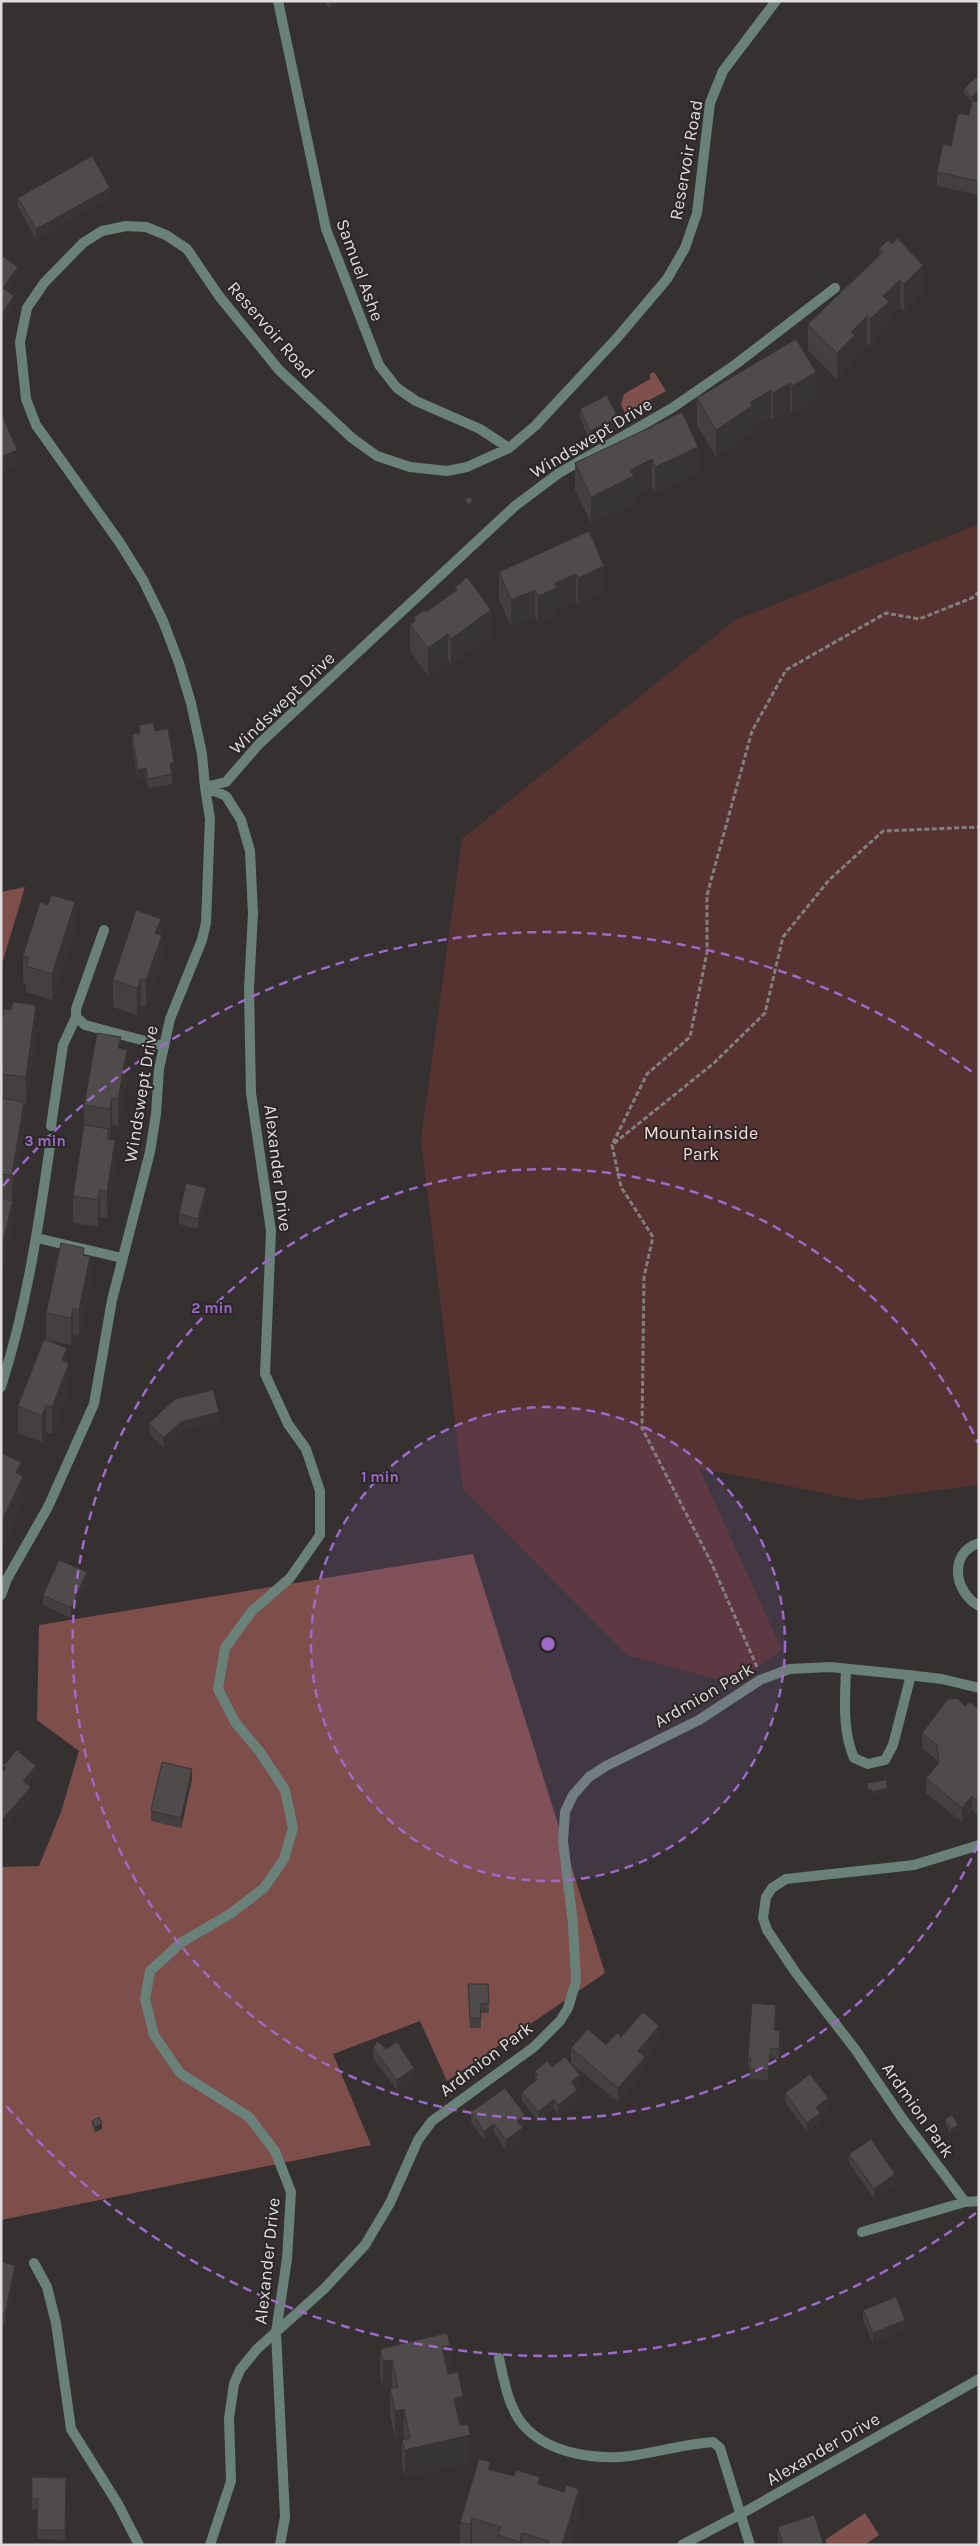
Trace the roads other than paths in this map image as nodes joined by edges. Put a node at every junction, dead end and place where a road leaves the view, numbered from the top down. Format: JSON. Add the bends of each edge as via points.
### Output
{"nodes":[{"id":1,"x":278,"y":1,"type":"edge"},
{"id":2,"x":776,"y":1,"type":"edge"},
{"id":3,"x":835,"y":288,"type":"dead end"},
{"id":4,"x":509,"y":448,"type":"junction"},
{"id":5,"x":205,"y":787,"type":"junction"},
{"id":6,"x":104,"y":930,"type":"dead end"},
{"id":7,"x":76,"y":1017,"type":"junction"},
{"id":8,"x":164,"y":1046,"type":"junction"},
{"id":9,"x":51,"y":1126,"type":"dead end"},
{"id":10,"x":51,"y":1139,"type":"dead end"},
{"id":11,"x":37,"y":1238,"type":"junction"},
{"id":12,"x":122,"y":1258,"type":"junction"},
{"id":13,"x":1,"y":1387,"type":"edge"},
{"id":14,"x":979,"y":1543,"type":"edge"},
{"id":15,"x":1,"y":1595,"type":"edge"},
{"id":16,"x":979,"y":1606,"type":"edge"},
{"id":17,"x":846,"y":1669,"type":"junction"},
{"id":18,"x":911,"y":1675,"type":"junction"},
{"id":19,"x":979,"y":1688,"type":"edge"},
{"id":20,"x":979,"y":1845,"type":"edge"},
{"id":21,"x":979,"y":2201,"type":"edge"},
{"id":22,"x":965,"y":2202,"type":"junction"},
{"id":23,"x":862,"y":2232,"type":"dead end"},
{"id":24,"x":34,"y":2263,"type":"dead end"},
{"id":25,"x":276,"y":2332,"type":"junction"},
{"id":26,"x":499,"y":2358,"type":"dead end"},
{"id":27,"x":979,"y":2379,"type":"edge"},
{"id":28,"x":741,"y":2514,"type":"junction"},
{"id":29,"x":138,"y":2545,"type":"edge"},
{"id":30,"x":210,"y":2545,"type":"edge"},
{"id":31,"x":280,"y":2545,"type":"edge"},
{"id":32,"x":682,"y":2545,"type":"edge"},
{"id":33,"x":750,"y":2545,"type":"edge"}],
"edges":[{"from":1,"to":4,"type":"street","name":"Samuel Ashe","via":[[326,229],[379,365],[397,388],[416,401],[480,429]]},
{"from":2,"to":4,"type":"street","name":"Reservoir Road","via":[[723,71],[710,103],[697,213],[685,248],[667,279],[542,420]]},
{"from":3,"to":5,"type":"street","name":"Windswept Drive","via":[[736,364],[672,408],[559,473],[515,506],[259,744],[226,782]]},
{"from":4,"to":5,"type":"street","name":"Reservoir Road","via":[[467,467],[447,471],[427,471],[377,456],[352,438],[279,370],[219,296],[187,249],[166,234],[146,227],[126,226],[102,231],[84,243],[44,283],[27,308],[20,342],[26,399],[36,425],[120,543],[159,613],[191,703]]},
{"from":5,"to":8,"type":"street","name":"Windswept Drive","via":[[210,819],[206,923],[170,1019]]},
{"from":5,"to":25,"type":"street","name":"Alexander Drive","via":[[226,796],[241,820],[250,851],[254,913],[249,988],[251,1093],[271,1231],[265,1374],[288,1424],[306,1449],[320,1491],[320,1535],[290,1578],[252,1611],[225,1648],[218,1688],[235,1722],[285,1790],[293,1828],[284,1859],[264,1888],[230,1914],[182,1942],[150,1971],[145,1999],[154,2035],[180,2073],[249,2117],[275,2151],[291,2192],[287,2259]]},
{"from":6,"to":7,"type":"street"},
{"from":7,"to":8,"type":"street","via":[[84,1025]]},
{"from":7,"to":9,"type":"street","via":[[63,1045]]},
{"from":8,"to":12,"type":"street","name":"Windswept Drive","via":[[150,1152]]},
{"from":10,"to":11,"type":"street"},
{"from":11,"to":12,"type":"street"},
{"from":11,"to":13,"type":"street","via":[[19,1329]]},
{"from":12,"to":15,"type":"street","name":"Windswept Drive","via":[[94,1404],[48,1506]]},
{"from":14,"to":16,"type":"street","via":[[968,1547],[963,1554],[958,1576],[968,1600]]},
{"from":17,"to":18,"type":"street","name":"Ardmion Park"},
{"from":17,"to":18,"type":"street","via":[[844,1714],[848,1744],[854,1758],[868,1764],[885,1760],[893,1745]]},
{"from":17,"to":25,"type":"street","name":"Ardmion Park","via":[[789,1669],[760,1680],[699,1720],[606,1766],[573,1795],[566,1812],[563,1841],[576,1981],[568,2008],[560,2021],[534,2047],[432,2120],[418,2140],[390,2203],[365,2245],[324,2289]]},
{"from":18,"to":19,"type":"street","name":"Ardmion Park"},
{"from":20,"to":22,"type":"street","name":"Ardmion Park","via":[[914,1865],[786,1879],[772,1888],[763,1907],[767,1930],[796,1973]]},
{"from":21,"to":22,"type":"street"},
{"from":22,"to":23,"type":"street"},
{"from":24,"to":29,"type":"street","via":[[47,2287],[56,2323],[71,2429],[118,2504]]},
{"from":25,"to":30,"type":"street","name":"Ardmion Park","via":[[240,2370],[234,2384],[229,2418],[231,2481]]},
{"from":25,"to":31,"type":"street","name":"Alexander Drive","via":[[285,2517]]},
{"from":26,"to":28,"type":"street","via":[[513,2409],[526,2428],[548,2443],[570,2452],[591,2456],[629,2456],[714,2442],[720,2448]]},
{"from":27,"to":28,"type":"street","name":"Alexander Drive"},
{"from":28,"to":32,"type":"street","name":"Alexander Drive"},
{"from":28,"to":33,"type":"street"}]}
